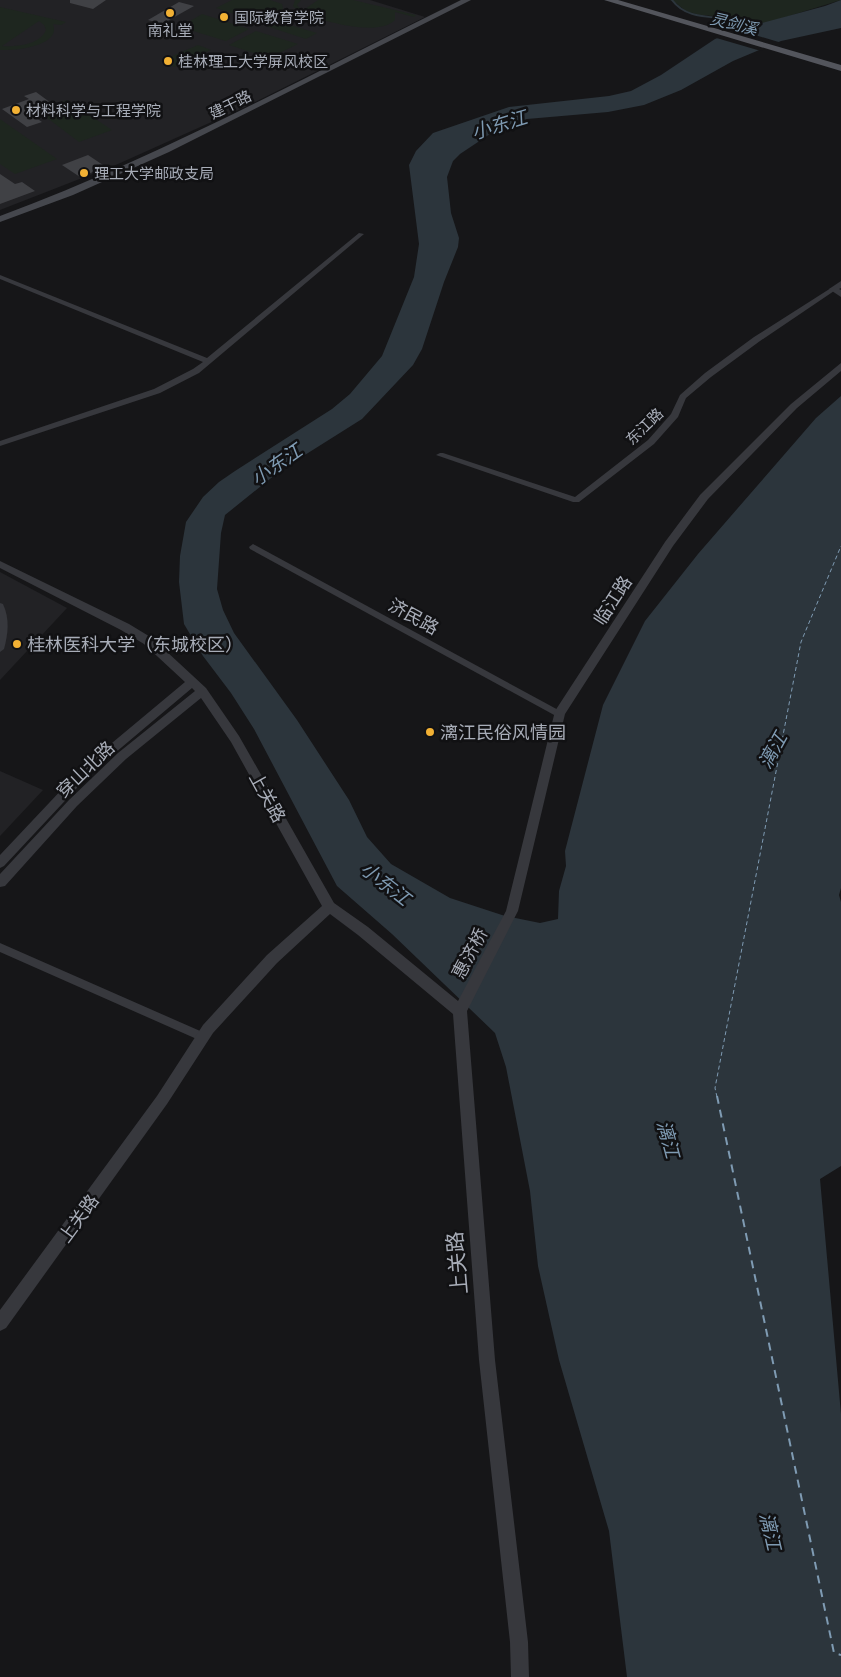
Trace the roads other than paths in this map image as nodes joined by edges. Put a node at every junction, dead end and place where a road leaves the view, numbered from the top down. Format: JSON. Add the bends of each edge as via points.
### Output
{"nodes":[{"id":1,"x":466,"y":0,"type":"edge"},
{"id":2,"x":608,"y":0,"type":"edge"},
{"id":3,"x":623,"y":0,"type":"edge"},
{"id":4,"x":724,"y":32,"type":"junction"},
{"id":5,"x":774,"y":47,"type":"junction"},
{"id":6,"x":841,"y":64,"type":"edge"},
{"id":7,"x":841,"y":68,"type":"edge"},
{"id":8,"x":0,"y":220,"type":"edge"},
{"id":9,"x":361,"y":234,"type":"dead end"},
{"id":10,"x":0,"y":277,"type":"edge"},
{"id":11,"x":838,"y":289,"type":"edge"},
{"id":12,"x":208,"y":361,"type":"junction"},
{"id":13,"x":841,"y":366,"type":"edge"},
{"id":14,"x":0,"y":444,"type":"edge"},
{"id":15,"x":440,"y":455,"type":"dead end"},
{"id":16,"x":254,"y":547,"type":"dead end"},
{"id":17,"x":0,"y":564,"type":"edge"},
{"id":18,"x":0,"y":606,"type":"edge"},
{"id":19,"x":0,"y":649,"type":"edge"},
{"id":20,"x":192,"y":682,"type":"junction"},
{"id":21,"x":202,"y":691,"type":"junction"},
{"id":22,"x":559,"y":714,"type":"junction"},
{"id":23,"x":0,"y":864,"type":"edge"},
{"id":24,"x":0,"y":882,"type":"edge"},
{"id":25,"x":329,"y":906,"type":"junction"},
{"id":26,"x":512,"y":911,"type":"joint"},
{"id":27,"x":0,"y":947,"type":"edge"},
{"id":28,"x":460,"y":1012,"type":"junction"},
{"id":29,"x":203,"y":1037,"type":"junction"},
{"id":30,"x":0,"y":1323,"type":"edge"},
{"id":31,"x":520,"y":1677,"type":"edge"}],
"edges":[{"from":1,"to":8,"type":"main road","name":"建干路","via":[[159,154]]},
{"from":2,"to":4,"type":"main road"},
{"from":3,"to":4,"type":"main road"},
{"from":4,"to":5,"type":"main road"},
{"from":5,"to":6,"type":"main road"},
{"from":5,"to":7,"type":"main road"},
{"from":9,"to":12,"type":"street"},
{"from":10,"to":12,"type":"street"},
{"from":11,"to":15,"type":"street","name":"东江路","via":[[757,339],[708,375],[683,397],[675,416],[651,442],[576,500]]},
{"from":12,"to":14,"type":"street","via":[[196,371],[157,391]]},
{"from":13,"to":22,"type":"street","name":"临江路","via":[[794,406],[704,498],[669,544]]},
{"from":16,"to":22,"type":"street","name":"济民路"},
{"from":17,"to":20,"type":"street","name":"上关路","via":[[125,626],[148,641]]},
{"from":18,"to":19,"type":"street","via":[[4,615],[4,633]]},
{"from":20,"to":21,"type":"street","name":"上关路"},
{"from":20,"to":23,"type":"street","name":"穿山北路","via":[[86,771]]},
{"from":21,"to":24,"type":"street","name":"穿山北路","via":[[122,756],[73,803]]},
{"from":21,"to":25,"type":"street","name":"上关路","via":[[235,739]]},
{"from":22,"to":26,"type":"street","name":"临江路"},
{"from":25,"to":28,"type":"street","name":"上关路"},
{"from":25,"to":29,"type":"street","name":"上关路","via":[[272,959]]},
{"from":26,"to":28,"type":"street","name":"惠济桥"},
{"from":27,"to":29,"type":"street"},
{"from":28,"to":31,"type":"street","name":"上关路","via":[[486,1351],[517,1622]]},
{"from":29,"to":30,"type":"street","name":"上关路","via":[[162,1100]]}]}
